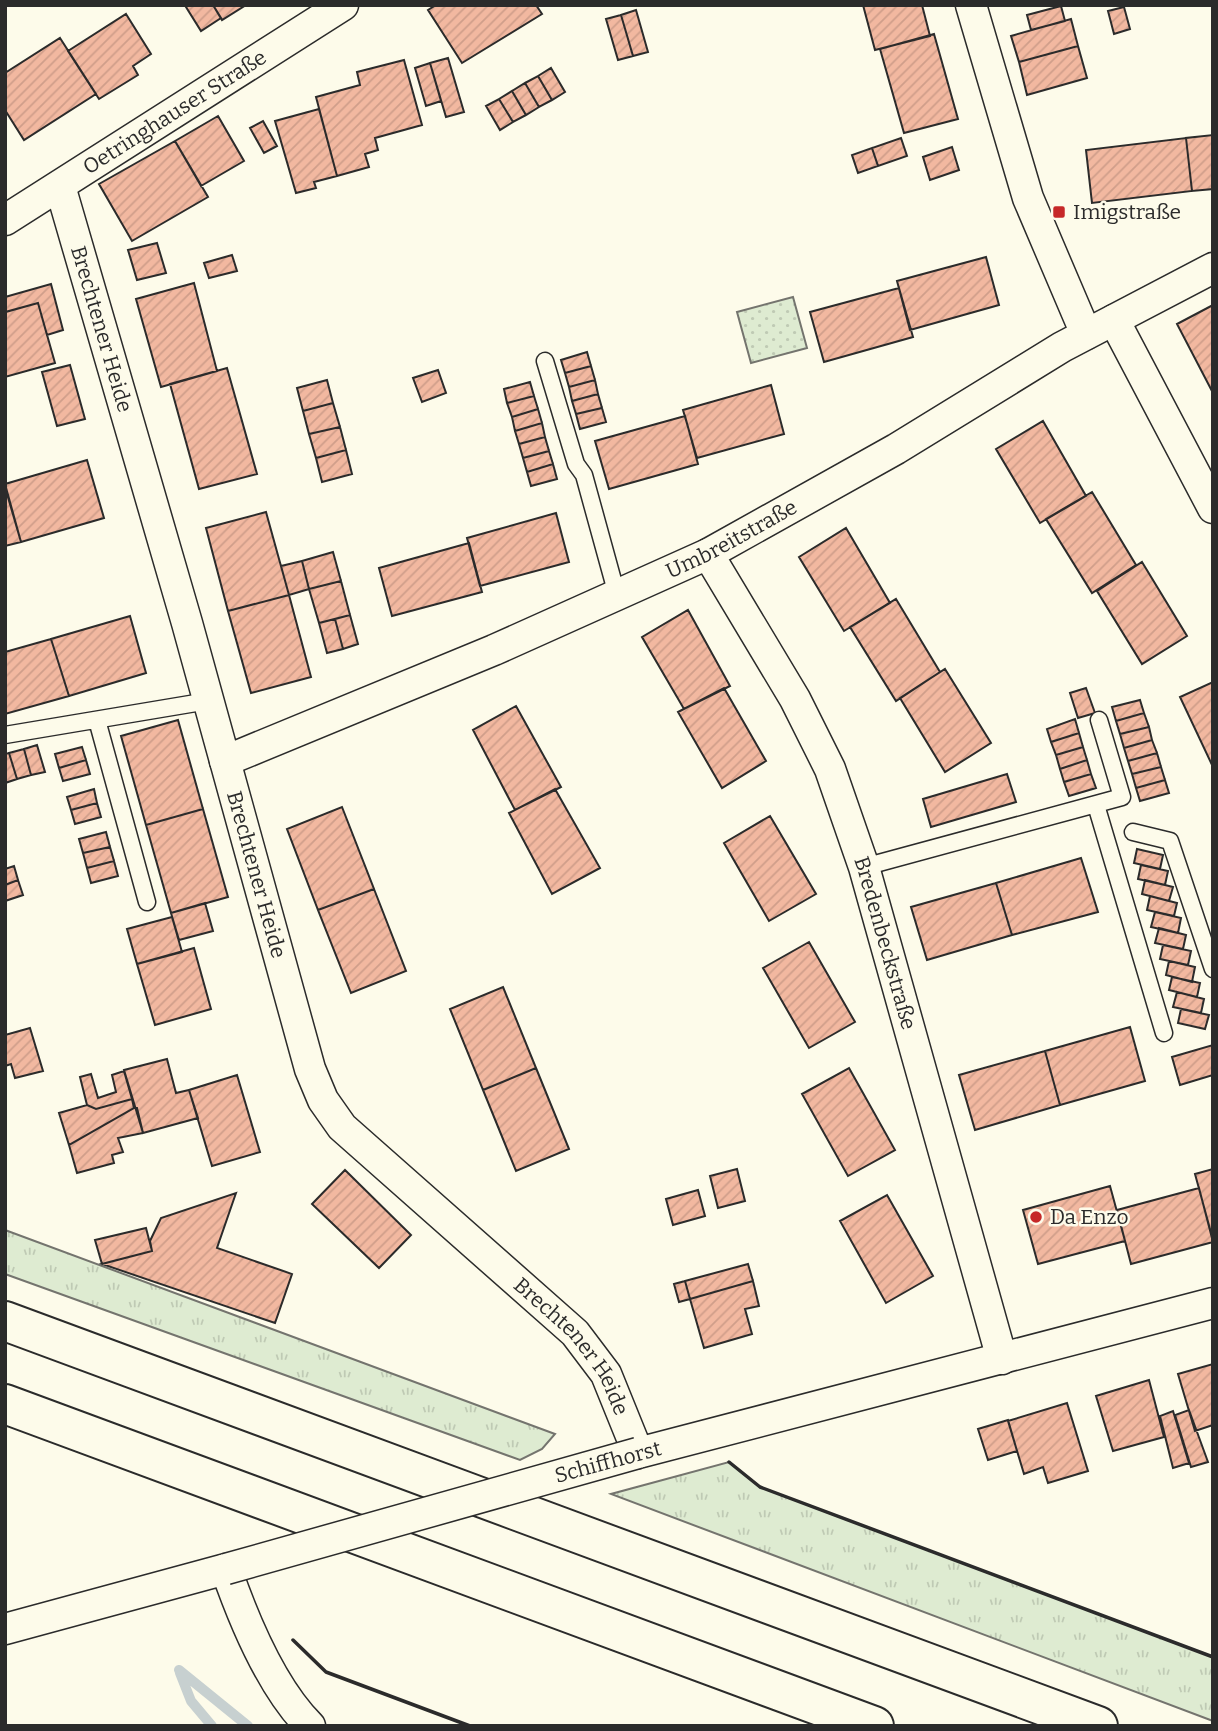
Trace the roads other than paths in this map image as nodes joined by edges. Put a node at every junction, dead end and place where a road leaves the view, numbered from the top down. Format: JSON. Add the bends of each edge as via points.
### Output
{"nodes":[{"id":1,"x":343,"y":5,"type":"edge"},
{"id":2,"x":971,"y":5,"type":"edge"},
{"id":3,"x":60,"y":186,"type":"junction"},
{"id":4,"x":5,"y":220,"type":"edge"},
{"id":5,"x":1213,"y":268,"type":"edge"},
{"id":6,"x":1114,"y":320,"type":"junction"},
{"id":7,"x":1086,"y":334,"type":"junction"},
{"id":8,"x":545,"y":361,"type":"dead end"},
{"id":9,"x":1213,"y":508,"type":"edge"},
{"id":10,"x":708,"y":554,"type":"junction"},
{"id":11,"x":617,"y":595,"type":"junction"},
{"id":12,"x":208,"y":701,"type":"junction"},
{"id":13,"x":97,"y":720,"type":"junction"},
{"id":14,"x":1099,"y":720,"type":"dead end"},
{"id":15,"x":5,"y":735,"type":"edge"},
{"id":16,"x":225,"y":761,"type":"junction"},
{"id":17,"x":1096,"y":806,"type":"junction"},
{"id":18,"x":1133,"y":832,"type":"dead end"},
{"id":19,"x":864,"y":867,"type":"junction"},
{"id":20,"x":147,"y":902,"type":"dead end"},
{"id":21,"x":1213,"y":969,"type":"edge"},
{"id":22,"x":1164,"y":1033,"type":"dead end"},
{"id":23,"x":1213,"y":1303,"type":"edge"},
{"id":24,"x":5,"y":1321,"type":"edge"},
{"id":25,"x":1002,"y":1359,"type":"junction"},
{"id":26,"x":5,"y":1404,"type":"edge"},
{"id":27,"x":636,"y":1445,"type":"junction"},
{"id":28,"x":226,"y":1569,"type":"junction"},
{"id":29,"x":5,"y":1629,"type":"edge"},
{"id":30,"x":310,"y":1726,"type":"edge"},
{"id":31,"x":874,"y":1726,"type":"edge"},
{"id":32,"x":1098,"y":1726,"type":"edge"}],
"edges":[{"from":1,"to":3,"type":"street","name":"Oetringhauser Straße"},
{"from":2,"to":7,"type":"street","via":[[1028,198]]},
{"from":3,"to":4,"type":"street","name":"Oetringhauser Straße"},
{"from":3,"to":12,"type":"street","name":"Brechtener Heide"},
{"from":5,"to":6,"type":"street","name":"Umbreitstraße"},
{"from":6,"to":7,"type":"street","name":"Umbreitstraße"},
{"from":6,"to":9,"type":"street"},
{"from":7,"to":10,"type":"street","name":"Umbreitstraße","via":[[896,449]]},
{"from":8,"to":11,"type":"lane","via":[[576,464],[584,475]]},
{"from":10,"to":11,"type":"street","name":"Umbreitstraße"},
{"from":10,"to":19,"type":"street","name":"Bredenbeckstraße","via":[[795,699],[830,769]]},
{"from":11,"to":16,"type":"street","name":"Umbreitstraße"},
{"from":12,"to":13,"type":"lane"},
{"from":12,"to":16,"type":"street","name":"Brechtener Heide"},
{"from":13,"to":15,"type":"lane"},
{"from":13,"to":20,"type":"lane"},
{"from":14,"to":17,"type":"lane","via":[[1122,797]]},
{"from":16,"to":27,"type":"street","name":"Brechtener Heide","via":[[310,1069],[323,1100],[342,1127],[575,1333],[606,1374]]},
{"from":17,"to":19,"type":"lane"},
{"from":17,"to":22,"type":"lane"},
{"from":18,"to":21,"type":"lane","via":[[1170,841]]},
{"from":19,"to":25,"type":"street","name":"Bredenbeckstraße"},
{"from":23,"to":25,"type":"street","name":"Schiffhorst"},
{"from":24,"to":32,"type":"highway"},
{"from":25,"to":27,"type":"street","name":"Schiffhorst","via":[[669,1445]]},
{"from":26,"to":31,"type":"highway"},
{"from":27,"to":28,"type":"street","name":"Schiffhorst","bridge":true},
{"from":28,"to":29,"type":"street","name":"Schiffhorst"},
{"from":28,"to":30,"type":"street","via":[[270,1670]]}]}
